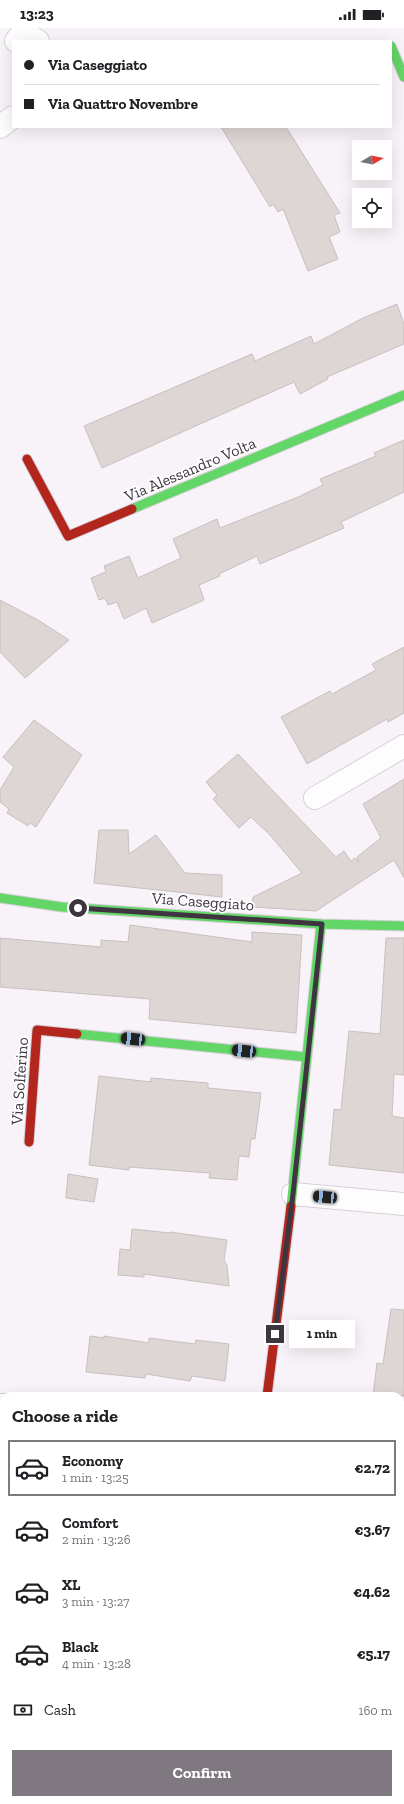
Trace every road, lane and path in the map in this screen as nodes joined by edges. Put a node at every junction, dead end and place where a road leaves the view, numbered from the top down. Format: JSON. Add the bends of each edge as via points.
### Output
{"nodes":[{"id":1,"x":17,"y":40,"type":"edge"},
{"id":2,"x":36,"y":40,"type":"edge"},
{"id":3,"x":392,"y":48,"type":"edge"},
{"id":4,"x":404,"y":77,"type":"edge"},
{"id":5,"x":12,"y":118,"type":"edge"},
{"id":6,"x":0,"y":127,"type":"edge"},
{"id":7,"x":404,"y":395,"type":"edge"},
{"id":8,"x":27,"y":459,"type":"dead end"},
{"id":9,"x":404,"y":746,"type":"edge"},
{"id":10,"x":315,"y":798,"type":"dead end"},
{"id":11,"x":0,"y":898,"type":"edge"},
{"id":12,"x":322,"y":924,"type":"junction"},
{"id":13,"x":404,"y":926,"type":"edge"},
{"id":14,"x":307,"y":1057,"type":"junction"},
{"id":15,"x":29,"y":1142,"type":"dead end"},
{"id":16,"x":293,"y":1194,"type":"junction"},
{"id":17,"x":404,"y":1204,"type":"edge"},
{"id":18,"x":268,"y":1392,"type":"edge"}],
"edges":[{"from":1,"to":2,"type":"street","via":[[19,36],[27,34]]},
{"from":3,"to":4,"type":"street"},
{"from":5,"to":6,"type":"street"},
{"from":7,"to":8,"type":"street","name":"Via Alessandro Volta","via":[[68,536]]},
{"from":9,"to":10,"type":"street"},
{"from":11,"to":12,"type":"street","name":"Via Caseggiato","via":[[62,907]]},
{"from":12,"to":13,"type":"street","name":"Via Caseggiato"},
{"from":12,"to":14,"type":"street"},
{"from":14,"to":15,"type":"street","name":"Via Solferino","via":[[37,1030]]},
{"from":14,"to":16,"type":"street"},
{"from":16,"to":17,"type":"street"},
{"from":16,"to":18,"type":"street"}]}
